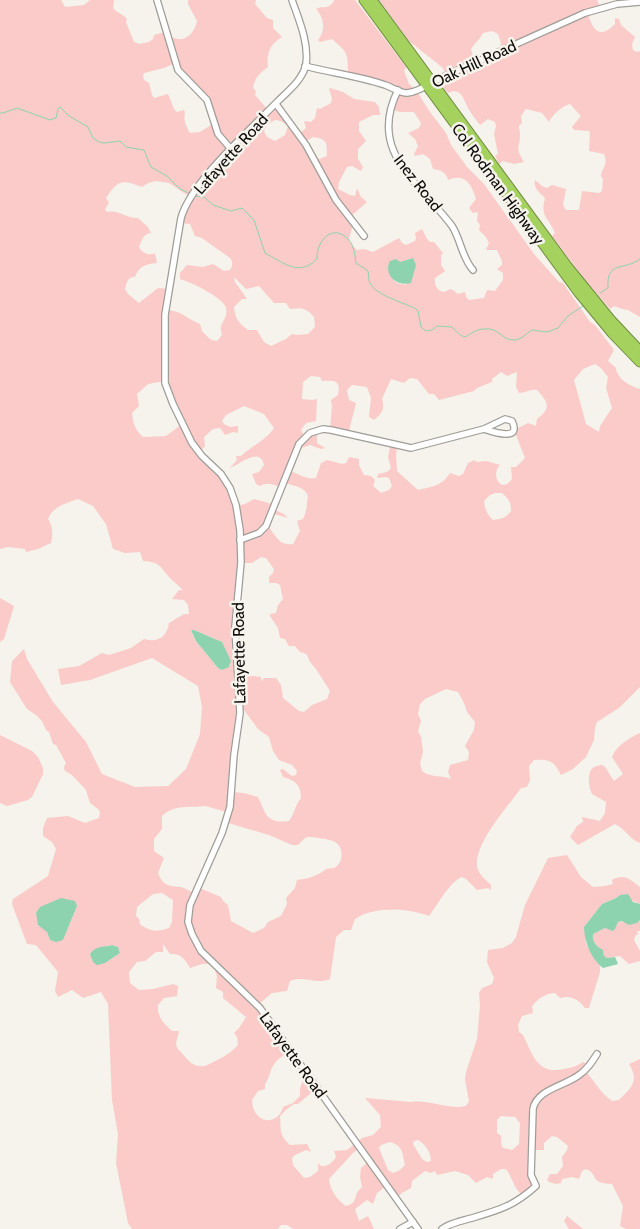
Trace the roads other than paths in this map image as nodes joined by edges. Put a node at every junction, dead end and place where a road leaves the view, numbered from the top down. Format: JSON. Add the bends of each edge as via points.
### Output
{"nodes":[{"id":1,"x":157,"y":0,"type":"edge"},
{"id":2,"x":292,"y":0,"type":"edge"},
{"id":3,"x":364,"y":0,"type":"edge"},
{"id":4,"x":372,"y":0,"type":"edge"},
{"id":5,"x":640,"y":2,"type":"edge"},
{"id":6,"x":305,"y":66,"type":"junction"},
{"id":7,"x":429,"y":84,"type":"junction"},
{"id":8,"x":398,"y":90,"type":"junction"},
{"id":9,"x":276,"y":104,"type":"junction"},
{"id":10,"x":231,"y":149,"type":"junction"},
{"id":11,"x":364,"y":236,"type":"dead end"},
{"id":12,"x":473,"y":270,"type":"dead end"},
{"id":13,"x":640,"y":351,"type":"edge"},
{"id":14,"x":640,"y":362,"type":"edge"},
{"id":15,"x":484,"y":429,"type":"junction"},
{"id":16,"x":240,"y":540,"type":"junction"},
{"id":17,"x":597,"y":1054,"type":"dead end"},
{"id":18,"x":413,"y":1222,"type":"junction"},
{"id":19,"x":400,"y":1229,"type":"edge"},
{"id":20,"x":418,"y":1229,"type":"edge"},
{"id":21,"x":442,"y":1229,"type":"edge"}],
"edges":[{"from":1,"to":10,"type":"street","via":[[178,70],[205,98],[218,134]]},
{"from":2,"to":6,"type":"street","via":[[304,40]]},
{"from":3,"to":7,"type":"highway","name":"Col Rodman Highway"},
{"from":4,"to":7,"type":"highway","name":"Col Rodman Highway"},
{"from":5,"to":7,"type":"street","name":"Oak Hill Road","via":[[617,4],[585,13]]},
{"from":6,"to":8,"type":"street","name":"Oak Hill Road","via":[[362,77]]},
{"from":6,"to":9,"type":"street","name":"Lafayette Road","via":[[301,76]]},
{"from":7,"to":8,"type":"street","name":"Oak Hill Road","via":[[409,92]]},
{"from":7,"to":13,"type":"highway","name":"Col Rodman Highway","via":[[567,266]]},
{"from":7,"to":14,"type":"highway","name":"Col Rodman Highway","via":[[574,286]]},
{"from":8,"to":12,"type":"street","name":"Inez Road","via":[[390,106],[388,121],[388,138],[394,155],[452,226]]},
{"from":9,"to":10,"type":"street","name":"Lafayette Road"},
{"from":9,"to":11,"type":"street","via":[[306,146],[336,200]]},
{"from":10,"to":16,"type":"street","name":"Lafayette Road","via":[[203,181],[181,218],[165,316],[166,383],[192,443],[230,488],[236,505]]},
{"from":15,"to":15,"type":"street","via":[[506,419],[514,426],[508,434]]},
{"from":15,"to":16,"type":"street","via":[[411,448],[332,430],[310,432],[296,451],[266,526],[259,533]]},
{"from":16,"to":18,"type":"street","name":"Lafayette Road","via":[[242,562],[235,626],[240,713],[230,806],[190,904],[188,922],[201,951],[260,1008]]},
{"from":17,"to":21,"type":"street","via":[[582,1074],[536,1100],[530,1175],[536,1186],[507,1207]]},
{"from":18,"to":19,"type":"street"},
{"from":18,"to":20,"type":"street","name":"Lafayette Road"}]}
